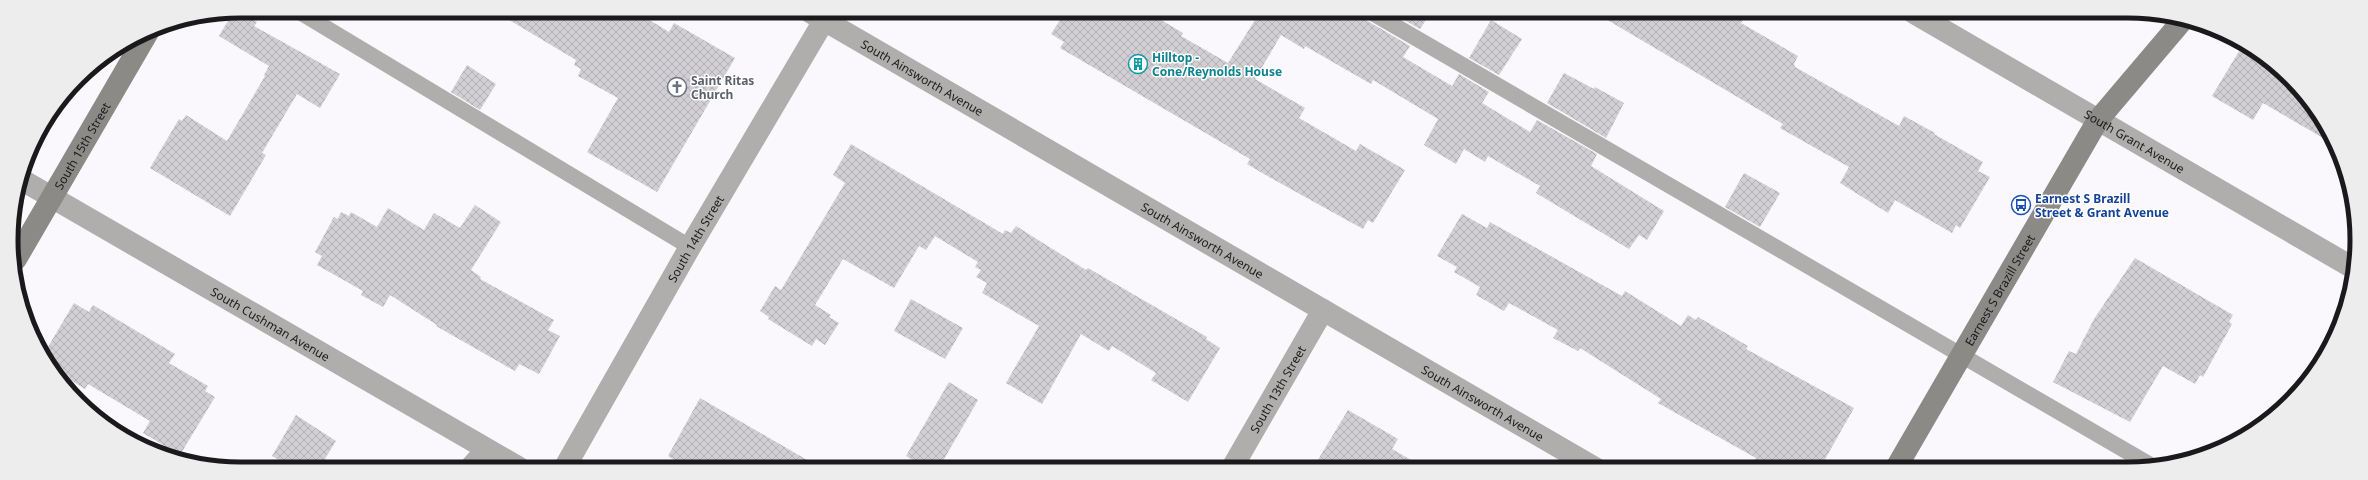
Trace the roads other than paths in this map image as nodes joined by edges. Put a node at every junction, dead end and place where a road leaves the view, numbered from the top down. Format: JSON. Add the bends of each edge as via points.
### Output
{"nodes":[{"id":1,"x":310,"y":18,"type":"edge"},
{"id":2,"x":819,"y":18,"type":"edge"},
{"id":3,"x":828,"y":18,"type":"edge"},
{"id":4,"x":1381,"y":18,"type":"edge"},
{"id":5,"x":1923,"y":18,"type":"edge"},
{"id":6,"x":2179,"y":24,"type":"edge"},
{"id":7,"x":143,"y":41,"type":"edge"},
{"id":8,"x":2098,"y":120,"type":"junction"},
{"id":9,"x":26,"y":183,"type":"edge"},
{"id":10,"x":51,"y":198,"type":"junction"},
{"id":11,"x":690,"y":247,"type":"junction"},
{"id":12,"x":18,"y":255,"type":"edge"},
{"id":13,"x":2349,"y":265,"type":"edge"},
{"id":14,"x":1323,"y":310,"type":"junction"},
{"id":15,"x":1961,"y":356,"type":"junction"},
{"id":16,"x":486,"y":450,"type":"junction"},
{"id":17,"x":475,"y":462,"type":"edge"},
{"id":18,"x":509,"y":462,"type":"edge"},
{"id":19,"x":568,"y":462,"type":"edge"},
{"id":20,"x":1235,"y":462,"type":"edge"},
{"id":21,"x":1585,"y":462,"type":"edge"},
{"id":22,"x":1899,"y":462,"type":"edge"},
{"id":23,"x":2145,"y":462,"type":"edge"}],
"edges":[{"from":1,"to":11,"type":"lane"},
{"from":2,"to":11,"type":"street","name":"South 14th Street"},
{"from":3,"to":14,"type":"street","name":"South Ainsworth Avenue"},
{"from":4,"to":15,"type":"lane"},
{"from":5,"to":8,"type":"street","name":"South Grant Avenue"},
{"from":6,"to":8,"type":"street","name":"Earnest S Brazill Street"},
{"from":7,"to":10,"type":"street","name":"South 15th Street"},
{"from":8,"to":13,"type":"street","name":"South Grant Avenue"},
{"from":8,"to":15,"type":"street","name":"Earnest S Brazill Street"},
{"from":9,"to":10,"type":"street","name":"South Cushman Avenue"},
{"from":10,"to":12,"type":"street","name":"South 15th Street"},
{"from":10,"to":16,"type":"street","name":"South Cushman Avenue"},
{"from":11,"to":19,"type":"street","name":"South 14th Street"},
{"from":14,"to":20,"type":"street","name":"South 13th Street"},
{"from":14,"to":21,"type":"street","name":"South Ainsworth Avenue"},
{"from":15,"to":22,"type":"street","name":"Earnest S Brazill Street"},
{"from":15,"to":23,"type":"lane"},
{"from":16,"to":17,"type":"street"},
{"from":16,"to":18,"type":"street","name":"South Cushman Avenue"}]}
